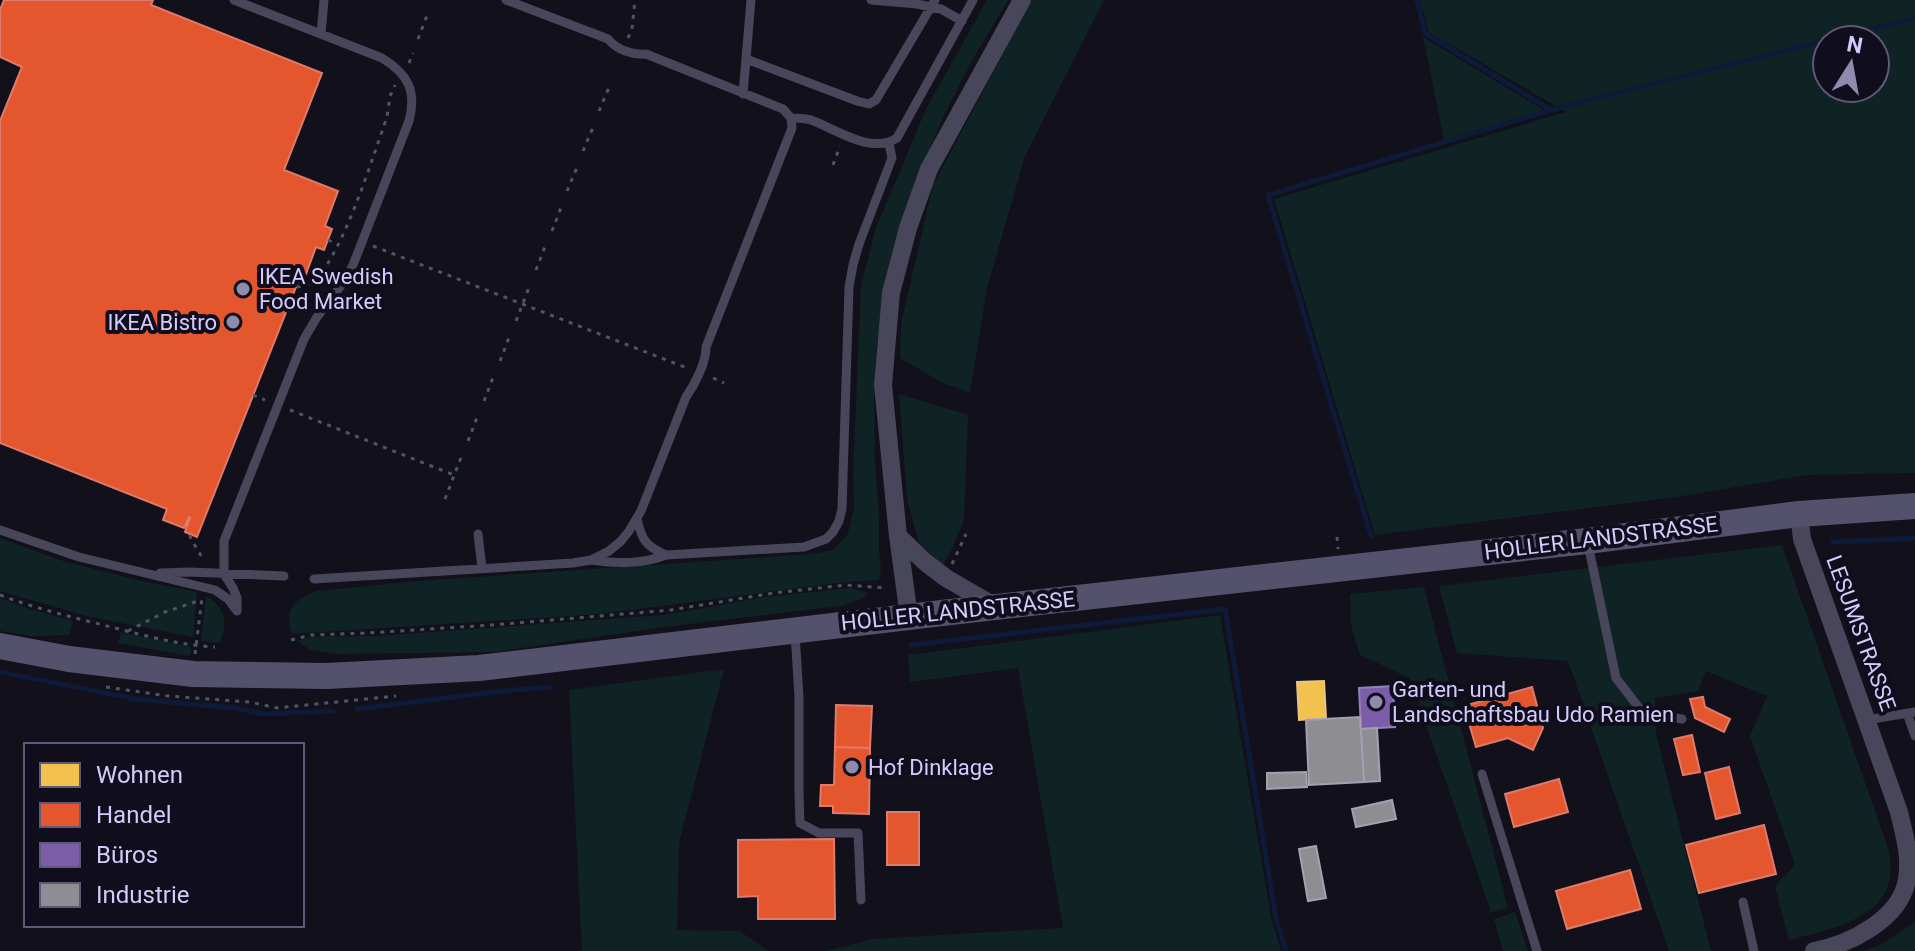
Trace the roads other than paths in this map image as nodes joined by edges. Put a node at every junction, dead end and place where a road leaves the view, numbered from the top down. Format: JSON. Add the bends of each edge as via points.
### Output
{"nodes":[{"id":1,"x":234,"y":0,"type":"edge"},
{"id":2,"x":324,"y":0,"type":"edge"},
{"id":3,"x":506,"y":0,"type":"edge"},
{"id":4,"x":751,"y":0,"type":"edge"},
{"id":5,"x":871,"y":0,"type":"edge"},
{"id":6,"x":973,"y":0,"type":"edge"},
{"id":7,"x":1022,"y":0,"type":"edge"},
{"id":8,"x":933,"y":4,"type":"edge"},
{"id":9,"x":962,"y":21,"type":"junction"},
{"id":10,"x":321,"y":34,"type":"junction"},
{"id":11,"x":746,"y":59,"type":"junction"},
{"id":12,"x":743,"y":94,"type":"junction"},
{"id":13,"x":791,"y":118,"type":"junction"},
{"id":14,"x":889,"y":143,"type":"junction"},
{"id":15,"x":1915,"y":506,"type":"edge"},
{"id":16,"x":1799,"y":514,"type":"junction"},
{"id":17,"x":637,"y":519,"type":"junction"},
{"id":18,"x":0,"y":530,"type":"edge"},
{"id":19,"x":478,"y":534,"type":"dead end"},
{"id":20,"x":898,"y":536,"type":"junction"},
{"id":21,"x":1587,"y":541,"type":"junction"},
{"id":22,"x":666,"y":555,"type":"junction"},
{"id":23,"x":591,"y":560,"type":"junction"},
{"id":24,"x":482,"y":568,"type":"junction"},
{"id":25,"x":152,"y":574,"type":"junction"},
{"id":26,"x":224,"y":574,"type":"junction"},
{"id":27,"x":284,"y":576,"type":"dead end"},
{"id":28,"x":314,"y":579,"type":"dead end"},
{"id":29,"x":996,"y":607,"type":"junction"},
{"id":30,"x":909,"y":617,"type":"junction"},
{"id":31,"x":795,"y":630,"type":"junction"},
{"id":32,"x":0,"y":646,"type":"edge"},
{"id":33,"x":1911,"y":712,"type":"edge"},
{"id":34,"x":1682,"y":719,"type":"dead end"},
{"id":35,"x":1866,"y":720,"type":"junction"},
{"id":36,"x":1915,"y":736,"type":"edge"},
{"id":37,"x":1482,"y":774,"type":"dead end"},
{"id":38,"x":1911,"y":882,"type":"edge"},
{"id":39,"x":861,"y":900,"type":"dead end"},
{"id":40,"x":1743,"y":902,"type":"dead end"},
{"id":41,"x":1537,"y":951,"type":"edge"},
{"id":42,"x":1754,"y":951,"type":"edge"},
{"id":43,"x":1814,"y":951,"type":"edge"}],
"edges":[{"from":1,"to":10,"type":"lane"},
{"from":2,"to":10,"type":"lane"},
{"from":3,"to":12,"type":"lane"},
{"from":4,"to":11,"type":"lane"},
{"from":5,"to":8,"type":"lane"},
{"from":6,"to":9,"type":"lane"},
{"from":7,"to":20,"type":"street","via":[[929,169],[891,293],[883,385]]},
{"from":8,"to":9,"type":"lane"},
{"from":8,"to":11,"type":"lane","via":[[869,104]]},
{"from":9,"to":14,"type":"lane","via":[[897,138]]},
{"from":10,"to":26,"type":"lane","via":[[394,65],[408,84],[412,109],[353,265],[304,339],[288,377],[224,541]]},
{"from":11,"to":12,"type":"lane"},
{"from":12,"to":13,"type":"lane","via":[[783,109]]},
{"from":13,"to":14,"type":"lane","via":[[868,142]]},
{"from":13,"to":17,"type":"lane","via":[[792,128],[706,354]]},
{"from":14,"to":22,"type":"lane","via":[[892,158],[859,244],[849,287],[839,521],[826,539],[804,547]]},
{"from":15,"to":16,"type":"main road","name":"HOLLER LANDSTRASSE"},
{"from":16,"to":21,"type":"main road","name":"HOLLER LANDSTRASSE"},
{"from":16,"to":35,"type":"street","name":"LESUMSTRASSE","via":[[1802,539]]},
{"from":17,"to":22,"type":"lane","via":[[647,545]]},
{"from":17,"to":23,"type":"lane","via":[[621,541]]},
{"from":18,"to":25,"type":"lane"},
{"from":19,"to":24,"type":"lane"},
{"from":20,"to":29,"type":"street","via":[[946,578]]},
{"from":20,"to":30,"type":"street"},
{"from":21,"to":29,"type":"main road","name":"HOLLER LANDSTRASSE","via":[[1341,573]]},
{"from":21,"to":34,"type":"lane","via":[[1616,678],[1643,713]]},
{"from":22,"to":23,"type":"lane","via":[[655,560]]},
{"from":23,"to":24,"type":"lane"},
{"from":24,"to":28,"type":"lane"},
{"from":25,"to":26,"type":"lane"},
{"from":25,"to":26,"type":"lane","via":[[215,590],[237,611],[237,598]]},
{"from":26,"to":27,"type":"lane"},
{"from":29,"to":30,"type":"main road","name":"HOLLER LANDSTRASSE"},
{"from":30,"to":31,"type":"main road","name":"HOLLER LANDSTRASSE"},
{"from":31,"to":32,"type":"main road","name":"HOLLER LANDSTRASSE","via":[[479,668],[327,676],[193,674]]},
{"from":31,"to":39,"type":"lane","via":[[800,823],[819,833],[858,833]]},
{"from":33,"to":35,"type":"lane"},
{"from":33,"to":36,"type":"lane"},
{"from":35,"to":38,"type":"street","name":"LESUMSTRASSE","via":[[1899,812]]},
{"from":37,"to":41,"type":"lane"},
{"from":38,"to":43,"type":"street","name":"LESUMSTRASSE","via":[[1896,907],[1861,935]]},
{"from":40,"to":42,"type":"lane"}]}
